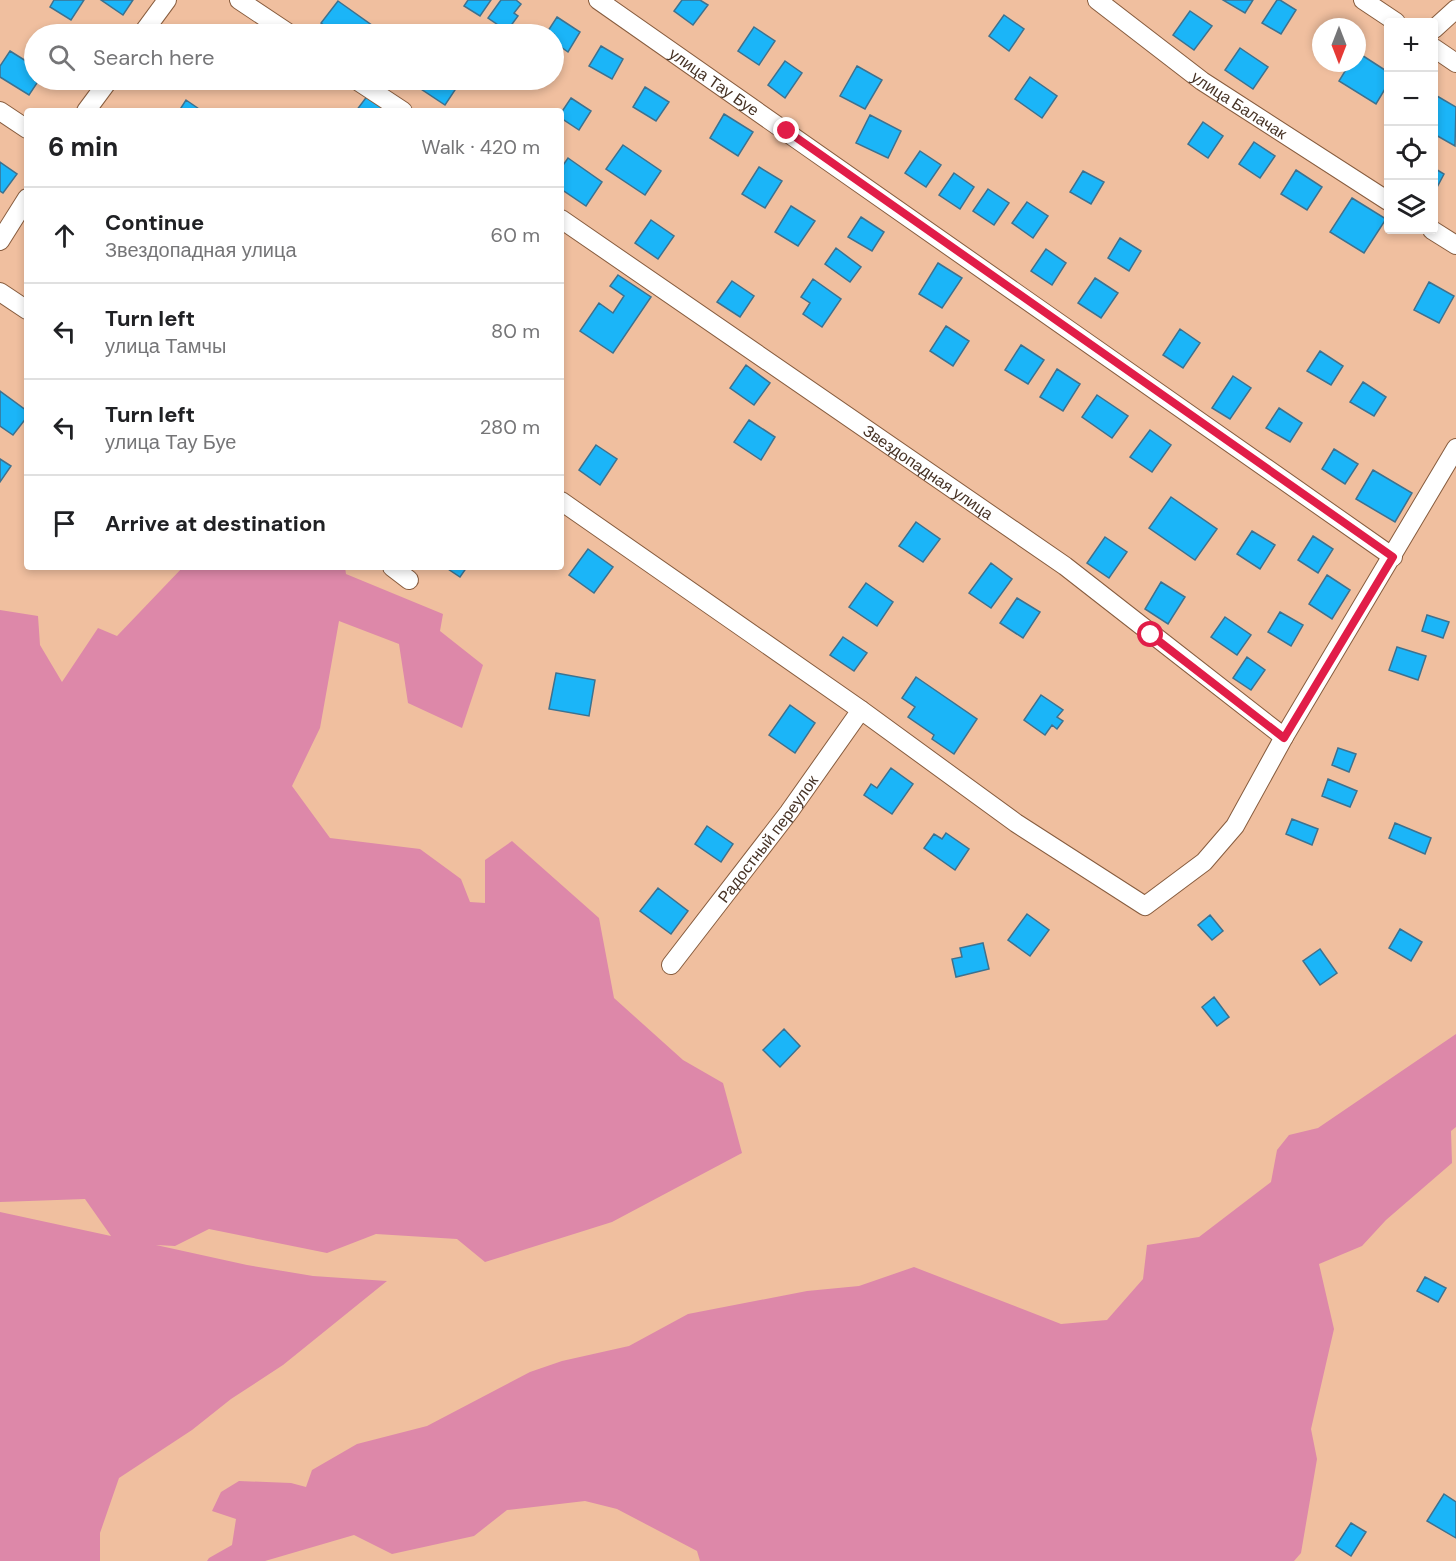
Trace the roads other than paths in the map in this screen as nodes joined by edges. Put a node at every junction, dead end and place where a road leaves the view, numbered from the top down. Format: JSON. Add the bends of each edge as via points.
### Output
{"nodes":[{"id":1,"x":167,"y":0,"type":"edge"},
{"id":2,"x":239,"y":0,"type":"edge"},
{"id":3,"x":598,"y":0,"type":"edge"},
{"id":4,"x":1096,"y":0,"type":"edge"},
{"id":5,"x":1363,"y":0,"type":"edge"},
{"id":6,"x":1456,"y":9,"type":"edge"},
{"id":7,"x":1390,"y":18,"type":"edge"},
{"id":8,"x":149,"y":24,"type":"edge"},
{"id":9,"x":275,"y":24,"type":"edge"},
{"id":10,"x":1438,"y":25,"type":"edge"},
{"id":11,"x":1438,"y":51,"type":"edge"},
{"id":12,"x":1456,"y":63,"type":"edge"},
{"id":13,"x":102,"y":90,"type":"edge"},
{"id":14,"x":371,"y":90,"type":"edge"},
{"id":15,"x":88,"y":108,"type":"edge"},
{"id":16,"x":398,"y":108,"type":"edge"},
{"id":17,"x":0,"y":111,"type":"edge"},
{"id":18,"x":24,"y":127,"type":"edge"},
{"id":19,"x":1384,"y":198,"type":"edge"},
{"id":20,"x":24,"y":203,"type":"edge"},
{"id":21,"x":564,"y":221,"type":"edge"},
{"id":22,"x":1438,"y":234,"type":"edge"},
{"id":23,"x":0,"y":241,"type":"edge"},
{"id":24,"x":1456,"y":245,"type":"edge"},
{"id":25,"x":0,"y":292,"type":"edge"},
{"id":26,"x":24,"y":308,"type":"edge"},
{"id":27,"x":1456,"y":448,"type":"edge"},
{"id":28,"x":564,"y":503,"type":"edge"},
{"id":29,"x":1393,"y":557,"type":"junction"},
{"id":30,"x":396,"y":570,"type":"edge"},
{"id":31,"x":410,"y":580,"type":"dead end"},
{"id":32,"x":861,"y":710,"type":"junction"},
{"id":33,"x":1284,"y":738,"type":"junction"},
{"id":34,"x":671,"y":965,"type":"dead end"}],
"edges":[{"from":1,"to":8,"type":"street"},
{"from":2,"to":9,"type":"street"},
{"from":3,"to":29,"type":"street","name":"улица Тау Буе"},
{"from":4,"to":19,"type":"street","name":"улица Балачак","via":[[1202,81]]},
{"from":5,"to":7,"type":"street"},
{"from":6,"to":10,"type":"street"},
{"from":11,"to":12,"type":"street"},
{"from":13,"to":15,"type":"street"},
{"from":14,"to":16,"type":"street"},
{"from":17,"to":18,"type":"street"},
{"from":20,"to":23,"type":"street"},
{"from":21,"to":33,"type":"street","name":"Звездопадная улица","via":[[1065,566]]},
{"from":22,"to":24,"type":"street"},
{"from":25,"to":26,"type":"street"},
{"from":27,"to":29,"type":"street"},
{"from":28,"to":32,"type":"street"},
{"from":29,"to":33,"type":"street"},
{"from":30,"to":31,"type":"street"},
{"from":32,"to":33,"type":"street","via":[[1016,823],[1145,906],[1204,862],[1235,826]]},
{"from":32,"to":34,"type":"street","name":"Радостный переулок","via":[[789,812]]}]}
